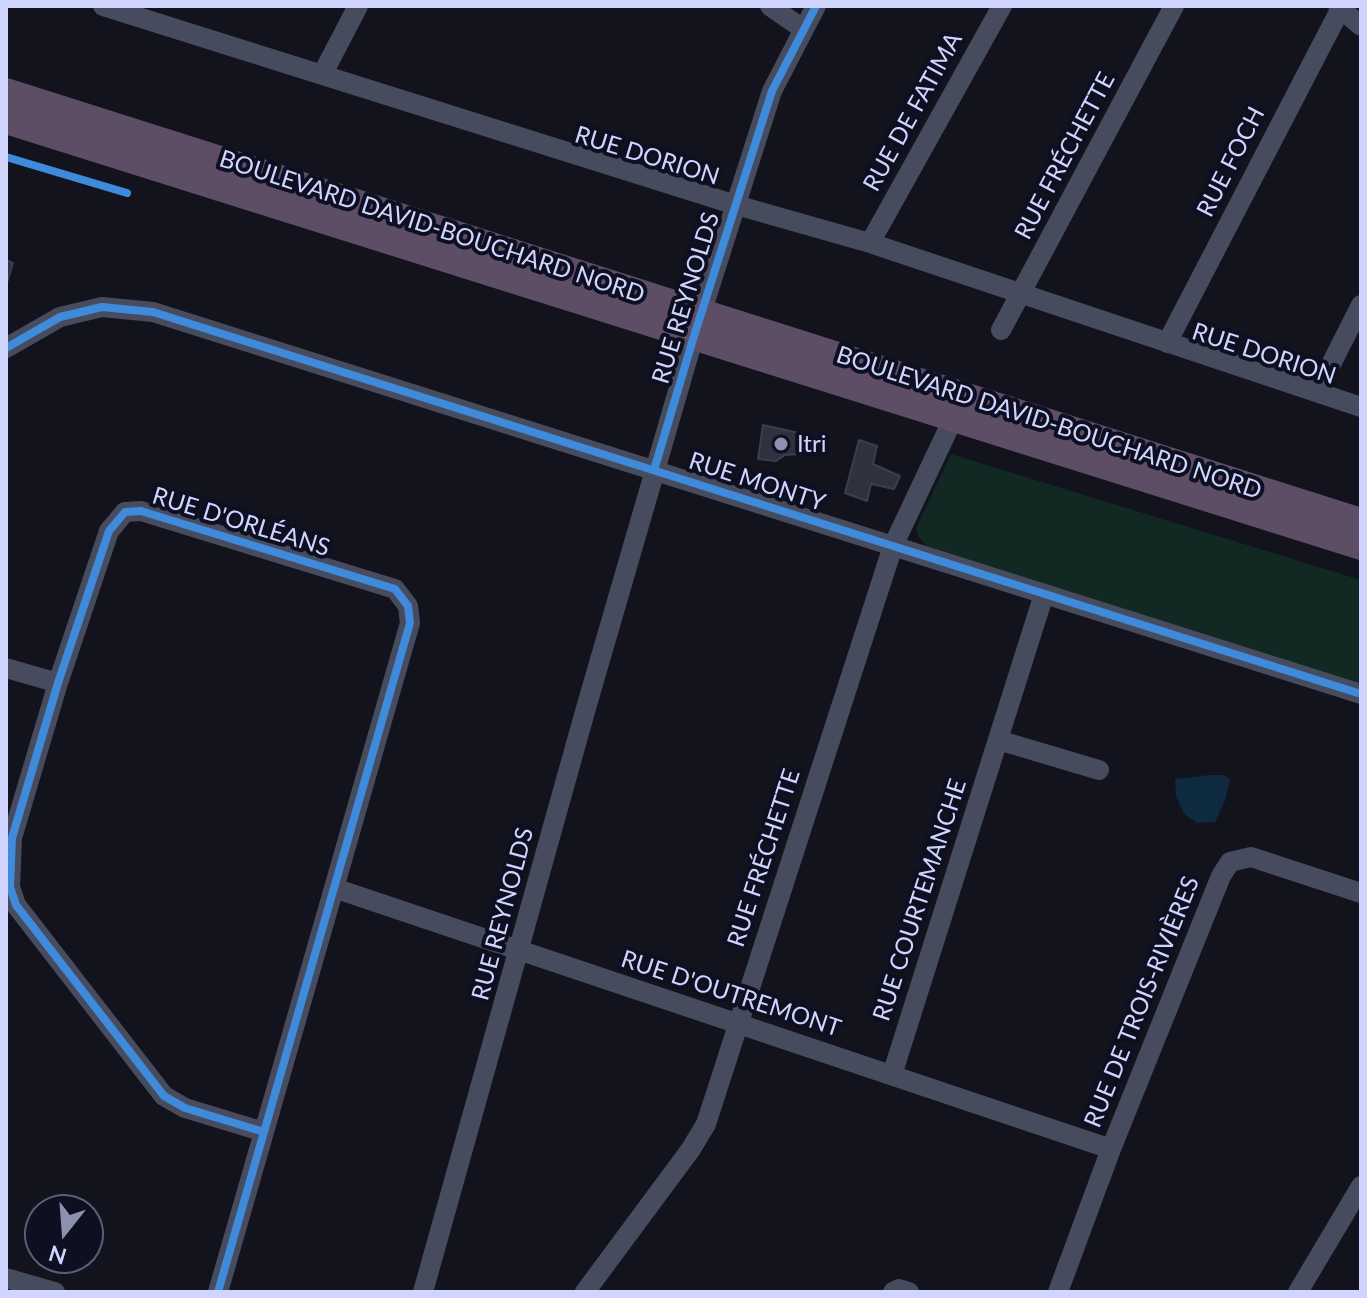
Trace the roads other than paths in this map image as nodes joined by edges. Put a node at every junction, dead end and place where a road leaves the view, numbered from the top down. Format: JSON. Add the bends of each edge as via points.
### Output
{"nodes":[{"id":1,"x":103,"y":6,"type":"edge"},
{"id":2,"x":358,"y":6,"type":"edge"},
{"id":3,"x":770,"y":6,"type":"edge"},
{"id":4,"x":816,"y":6,"type":"edge"},
{"id":5,"x":1002,"y":6,"type":"edge"},
{"id":6,"x":1174,"y":6,"type":"edge"},
{"id":7,"x":1340,"y":7,"type":"edge"},
{"id":8,"x":151,"y":14,"type":"edge"},
{"id":9,"x":1361,"y":26,"type":"edge"},
{"id":10,"x":803,"y":29,"type":"junction"},
{"id":11,"x":322,"y":75,"type":"junction"},
{"id":12,"x":6,"y":92,"type":"edge"},
{"id":13,"x":6,"y":120,"type":"edge"},
{"id":14,"x":736,"y":205,"type":"junction"},
{"id":15,"x":870,"y":243,"type":"junction"},
{"id":16,"x":1022,"y":292,"type":"junction"},
{"id":17,"x":1361,"y":305,"type":"edge"},
{"id":18,"x":698,"y":324,"type":"junction"},
{"id":19,"x":1001,"y":330,"type":"dead end"},
{"id":20,"x":1167,"y":343,"type":"junction"},
{"id":21,"x":6,"y":348,"type":"edge"},
{"id":22,"x":1317,"y":392,"type":"junction"},
{"id":23,"x":1361,"y":407,"type":"edge"},
{"id":24,"x":953,"y":419,"type":"junction"},
{"id":25,"x":654,"y":470,"type":"junction"},
{"id":26,"x":1361,"y":522,"type":"edge"},
{"id":27,"x":893,"y":546,"type":"junction"},
{"id":28,"x":1361,"y":546,"type":"edge"},
{"id":29,"x":1044,"y":594,"type":"junction"},
{"id":30,"x":6,"y":668,"type":"edge"},
{"id":31,"x":58,"y":683,"type":"junction"},
{"id":32,"x":1361,"y":694,"type":"edge"},
{"id":33,"x":998,"y":740,"type":"junction"},
{"id":34,"x":1099,"y":770,"type":"dead end"},
{"id":35,"x":334,"y":888,"type":"junction"},
{"id":36,"x":1361,"y":893,"type":"edge"},
{"id":37,"x":520,"y":951,"type":"junction"},
{"id":38,"x":737,"y":1023,"type":"junction"},
{"id":39,"x":892,"y":1075,"type":"junction"},
{"id":40,"x":264,"y":1132,"type":"junction"},
{"id":41,"x":1111,"y":1149,"type":"junction"},
{"id":42,"x":1361,"y":1186,"type":"edge"},
{"id":43,"x":6,"y":1278,"type":"edge"},
{"id":44,"x":55,"y":1292,"type":"edge"},
{"id":45,"x":218,"y":1292,"type":"edge"},
{"id":46,"x":423,"y":1292,"type":"edge"},
{"id":47,"x":585,"y":1292,"type":"edge"},
{"id":48,"x":893,"y":1292,"type":"edge"},
{"id":49,"x":909,"y":1292,"type":"edge"},
{"id":50,"x":1058,"y":1292,"type":"edge"},
{"id":51,"x":1298,"y":1292,"type":"edge"}],
"edges":[{"from":1,"to":8,"type":"street","name":"RUE DORION"},
{"from":2,"to":11,"type":"street"},
{"from":3,"to":10,"type":"street"},
{"from":4,"to":10,"type":"street","name":"RUE REYNOLDS"},
{"from":5,"to":15,"type":"street","name":"RUE DE FATIMA"},
{"from":6,"to":16,"type":"street","name":"RUE FRÉCHETTE"},
{"from":7,"to":9,"type":"street"},
{"from":7,"to":20,"type":"street","name":"RUE FOCH"},
{"from":8,"to":11,"type":"street","name":"RUE DORION"},
{"from":10,"to":14,"type":"street","name":"RUE REYNOLDS","via":[[772,91]]},
{"from":11,"to":14,"type":"street","name":"RUE DORION"},
{"from":12,"to":18,"type":"highway","name":"BOULEVARD DAVID-BOUCHARD NORD"},
{"from":13,"to":18,"type":"highway","name":"BOULEVARD DAVID-BOUCHARD NORD"},
{"from":14,"to":15,"type":"street","name":"RUE DORION"},
{"from":14,"to":18,"type":"street","name":"RUE REYNOLDS"},
{"from":15,"to":16,"type":"street","name":"RUE DORION"},
{"from":16,"to":19,"type":"street","name":"RUE FRÉCHETTE"},
{"from":16,"to":20,"type":"street","name":"RUE DORION"},
{"from":17,"to":22,"type":"street"},
{"from":18,"to":24,"type":"highway","name":"BOULEVARD DAVID-BOUCHARD NORD"},
{"from":18,"to":25,"type":"street","name":"RUE REYNOLDS"},
{"from":18,"to":26,"type":"highway","name":"BOULEVARD DAVID-BOUCHARD NORD"},
{"from":20,"to":22,"type":"street","name":"RUE DORION"},
{"from":21,"to":25,"type":"street","name":"RUE MONTY","via":[[60,317],[102,307],[153,312]]},
{"from":22,"to":23,"type":"street","name":"RUE DORION"},
{"from":24,"to":27,"type":"street","name":"RUE FRÉCHETTE"},
{"from":24,"to":28,"type":"highway","name":"BOULEVARD DAVID-BOUCHARD NORD"},
{"from":25,"to":27,"type":"street","name":"RUE MONTY"},
{"from":25,"to":37,"type":"street","name":"RUE REYNOLDS"},
{"from":27,"to":29,"type":"street","name":"RUE MONTY"},
{"from":27,"to":38,"type":"street","name":"RUE FRÉCHETTE"},
{"from":29,"to":32,"type":"street","name":"RUE MONTY"},
{"from":29,"to":33,"type":"street","name":"RUE COURTEMANCHE"},
{"from":30,"to":31,"type":"street"},
{"from":31,"to":35,"type":"street","name":"RUE D'ORLÉANS","via":[[109,531],[125,512],[141,511],[395,589],[408,606],[410,623]]},
{"from":31,"to":40,"type":"street","name":"RUE D'ORLÉANS","via":[[12,838],[10,887],[16,905],[164,1096],[185,1108]]},
{"from":33,"to":34,"type":"street"},
{"from":33,"to":39,"type":"street","name":"RUE COURTEMANCHE"},
{"from":35,"to":37,"type":"street","name":"RUE D'OUTREMONT"},
{"from":35,"to":40,"type":"street","name":"RUE D'ORLÉANS"},
{"from":36,"to":41,"type":"street","name":"RUE DE TROIS-RIVIÈRES","via":[[1251,857],[1230,862]]},
{"from":37,"to":38,"type":"street","name":"RUE D'OUTREMONT"},
{"from":37,"to":46,"type":"street","name":"RUE REYNOLDS"},
{"from":38,"to":39,"type":"street","name":"RUE D'OUTREMONT"},
{"from":38,"to":47,"type":"street","name":"RUE FRÉCHETTE","via":[[706,1124]]},
{"from":39,"to":41,"type":"street","name":"RUE D'OUTREMONT"},
{"from":40,"to":45,"type":"street","name":"RUE D'ORLÉANS"},
{"from":41,"to":50,"type":"street","name":"RUE DE TROIS-RIVIÈRES"},
{"from":42,"to":51,"type":"street"},
{"from":43,"to":44,"type":"street"},
{"from":48,"to":49,"type":"street"}]}
